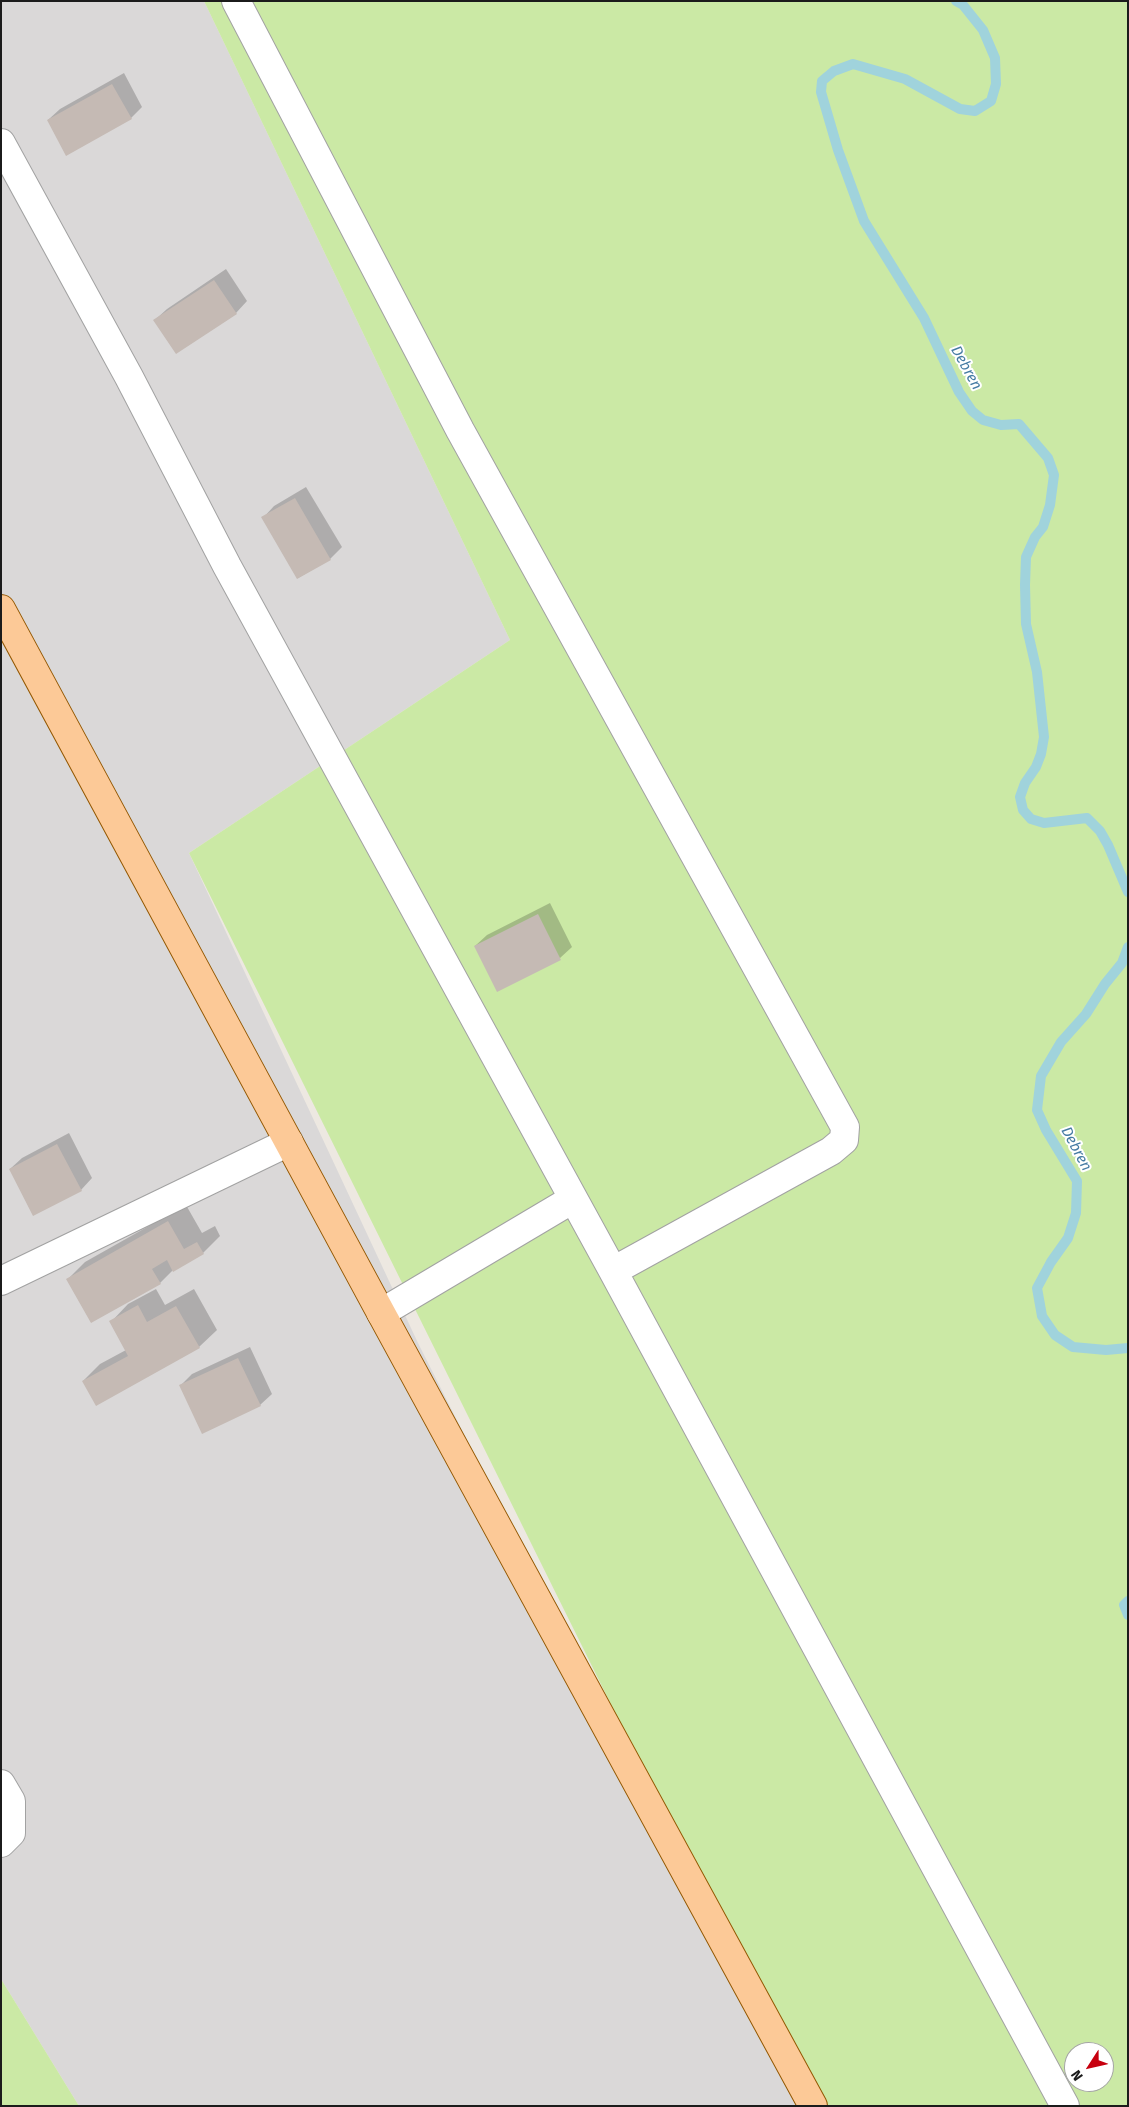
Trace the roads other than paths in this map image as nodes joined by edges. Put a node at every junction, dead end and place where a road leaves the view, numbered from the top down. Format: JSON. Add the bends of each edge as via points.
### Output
{"nodes":[{"id":1,"x":236,"y":1,"type":"edge"},
{"id":2,"x":1,"y":143,"type":"edge"},
{"id":3,"x":1,"y":608,"type":"edge"},
{"id":4,"x":289,"y":1142,"type":"junction"},
{"id":5,"x":573,"y":1199,"type":"junction"},
{"id":6,"x":613,"y":1271,"type":"junction"},
{"id":7,"x":1,"y":1281,"type":"edge"},
{"id":8,"x":381,"y":1313,"type":"junction"},
{"id":9,"x":1,"y":1784,"type":"edge"},
{"id":10,"x":1,"y":1843,"type":"edge"},
{"id":11,"x":814,"y":2106,"type":"edge"},
{"id":12,"x":1065,"y":2106,"type":"edge"}],
"edges":[{"from":1,"to":6,"type":"street","via":[[460,430],[845,1127],[844,1140],[831,1151]]},
{"from":2,"to":5,"type":"street","via":[[129,377],[226,566]]},
{"from":3,"to":4,"type":"main road"},
{"from":4,"to":7,"type":"street"},
{"from":4,"to":8,"type":"main road"},
{"from":5,"to":6,"type":"street"},
{"from":5,"to":8,"type":"street"},
{"from":6,"to":12,"type":"street"},
{"from":8,"to":11,"type":"main road"},
{"from":9,"to":10,"type":"street","via":[[11,1801],[11,1833]]}]}
